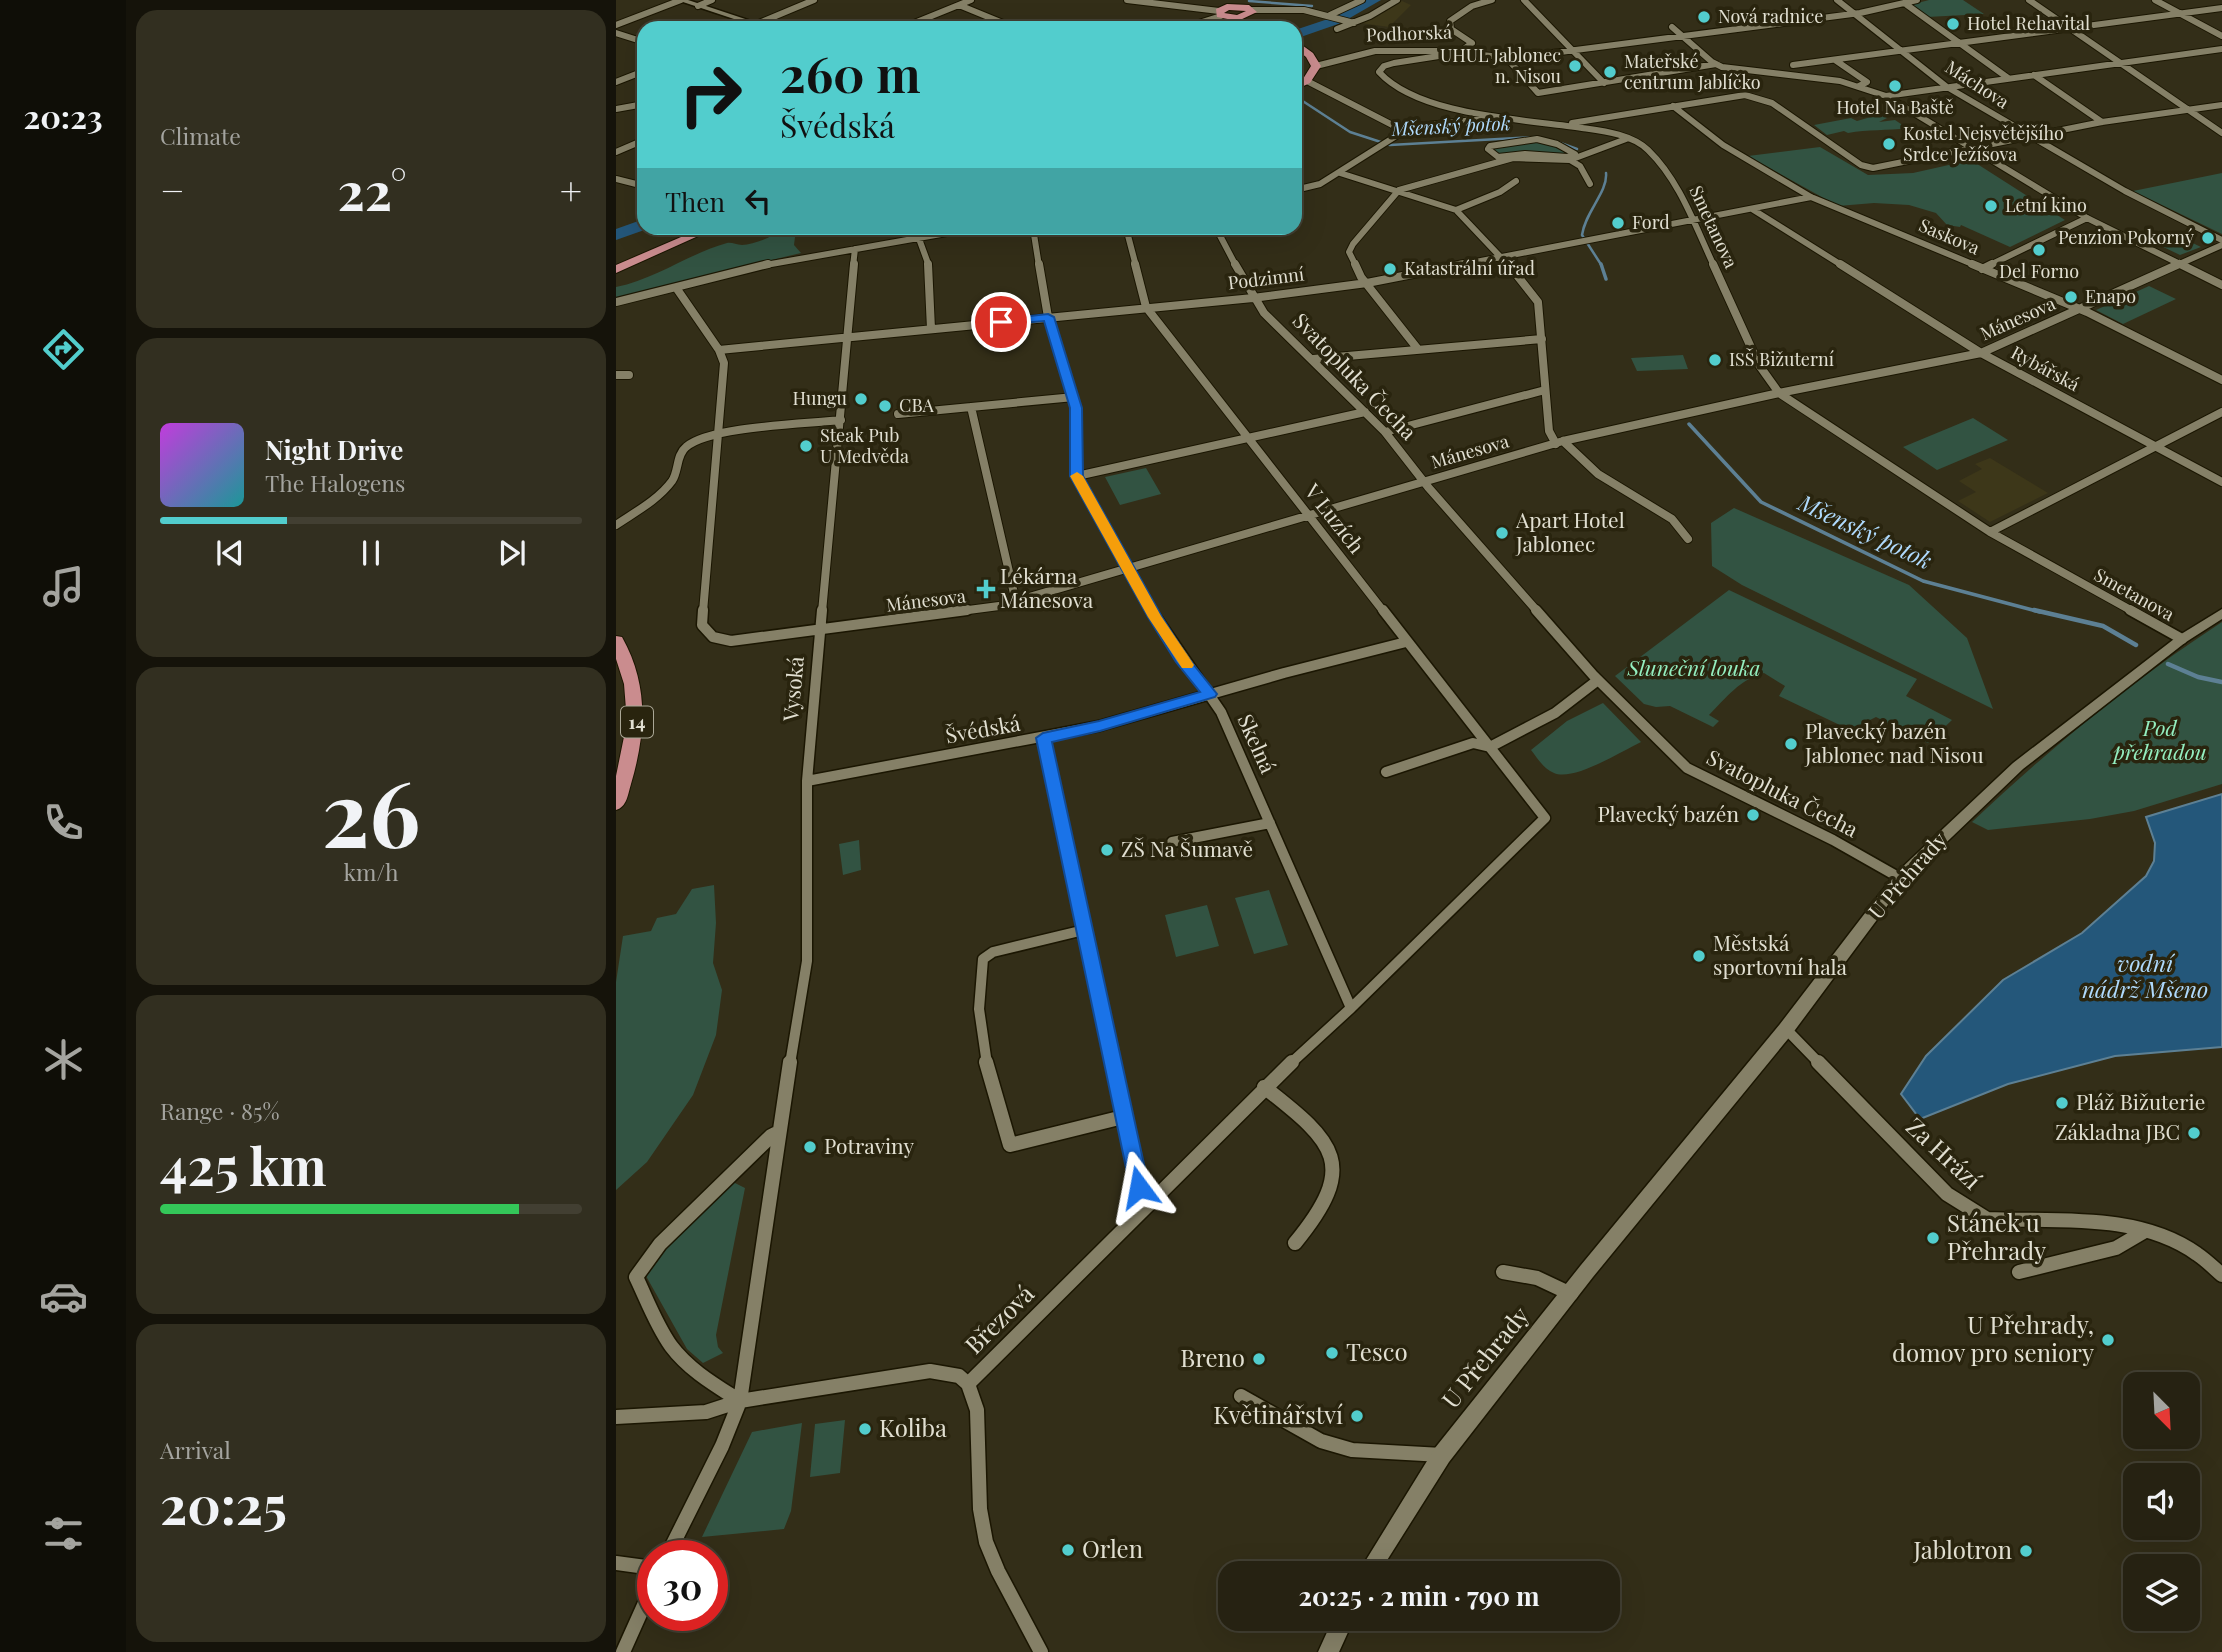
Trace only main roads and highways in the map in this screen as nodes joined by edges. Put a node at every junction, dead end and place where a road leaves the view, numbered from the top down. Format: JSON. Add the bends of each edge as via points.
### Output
{"nodes":[{"id":1,"x":1237,"y":3,"type":"edge"},
{"id":2,"x":1252,"y":17,"type":"edge"},
{"id":3,"x":1302,"y":48,"type":"edge"},
{"id":4,"x":1302,"y":84,"type":"edge"},
{"id":5,"x":694,"y":235,"type":"edge"},
{"id":6,"x":616,"y":269,"type":"edge"},
{"id":7,"x":616,"y":641,"type":"edge"},
{"id":8,"x":616,"y":803,"type":"edge"}],
"edges":[{"from":1,"to":2,"type":"main road"},
{"from":1,"to":2,"type":"main road","via":[[1220,15]]},
{"from":3,"to":4,"type":"main road","via":[[1316,64]]},
{"from":5,"to":6,"type":"main road"},
{"from":7,"to":8,"type":"main road","number":"14","via":[[635,691],[638,715]]}]}
